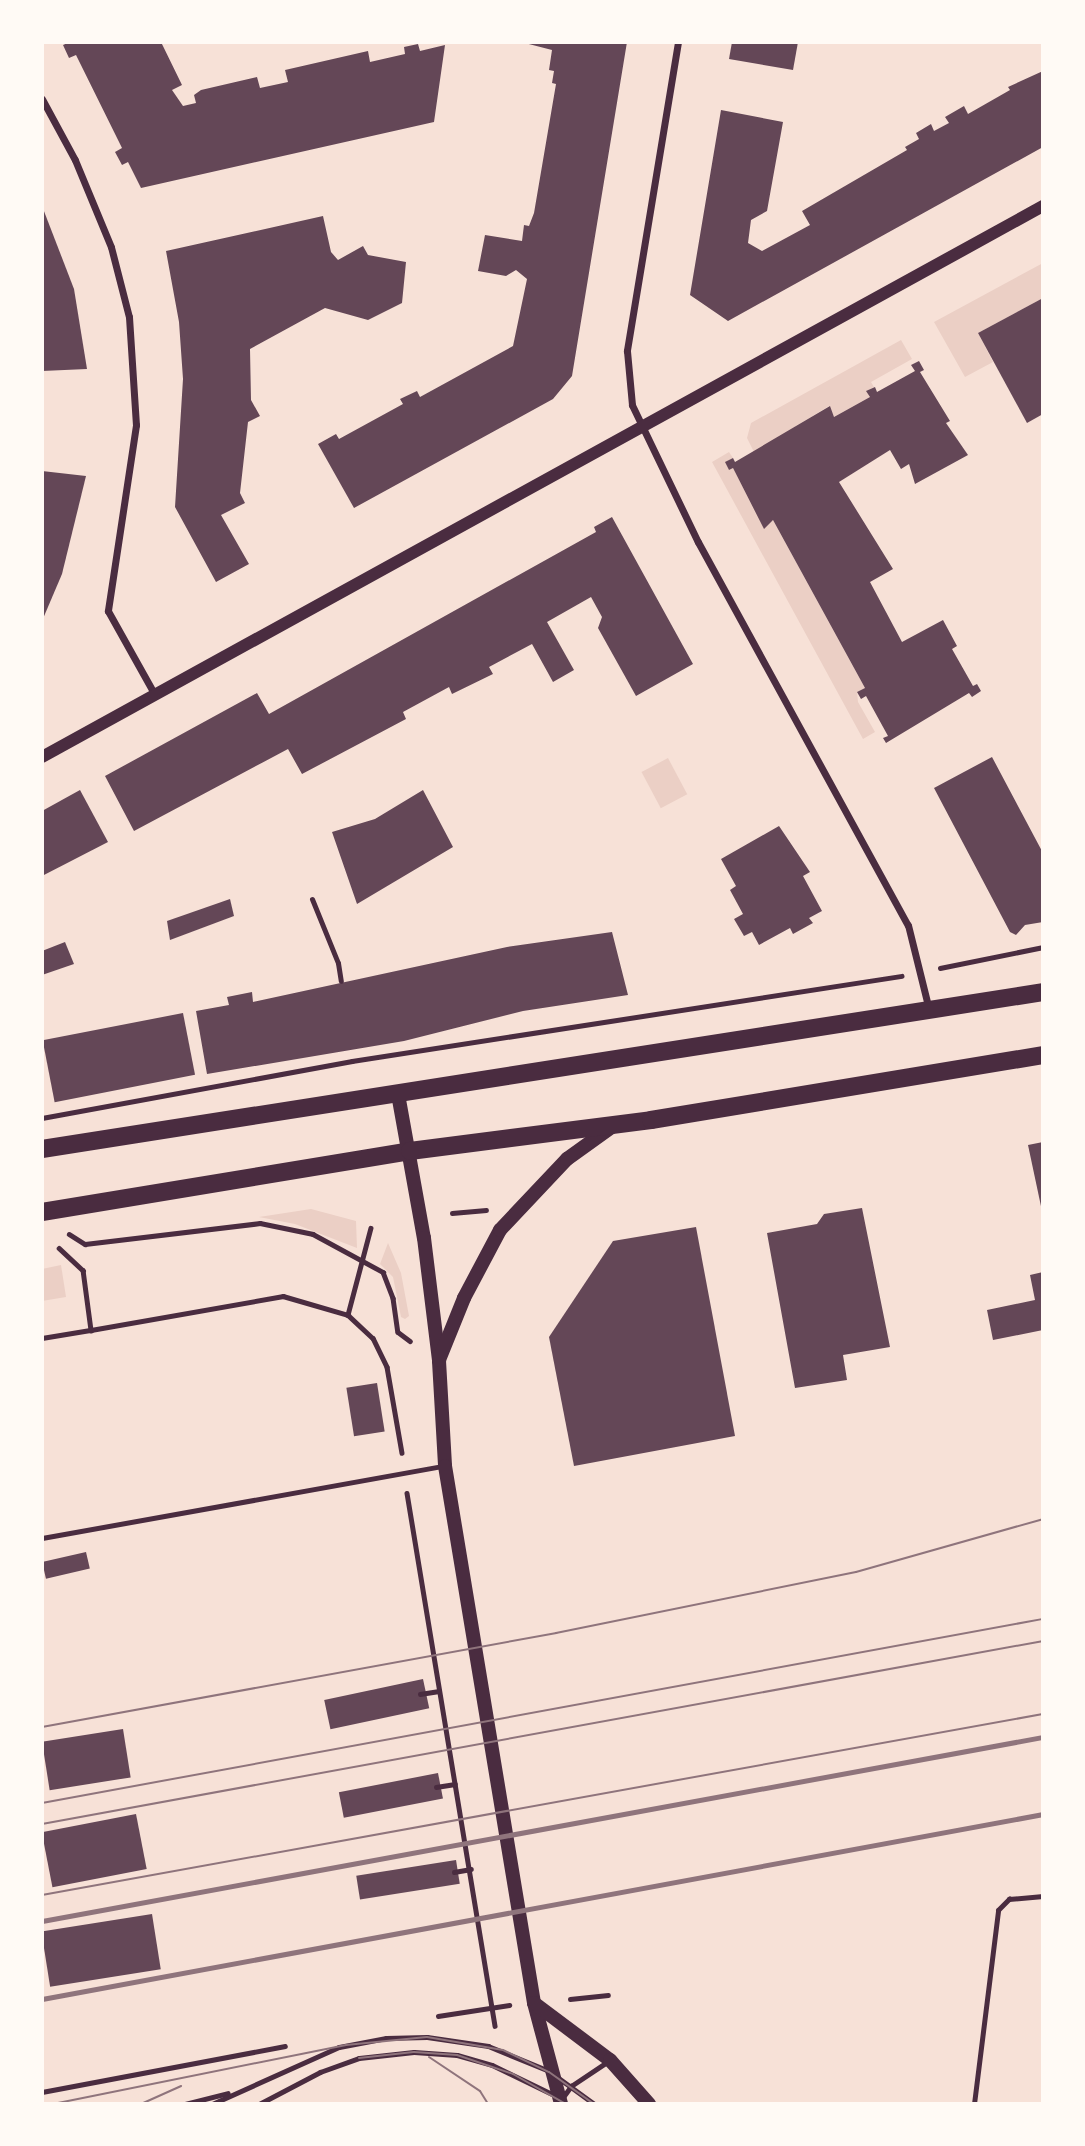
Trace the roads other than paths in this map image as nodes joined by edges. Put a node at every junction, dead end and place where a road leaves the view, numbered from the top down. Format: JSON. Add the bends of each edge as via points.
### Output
{"nodes":[{"id":1,"x":678,"y":42,"type":"edge"},
{"id":2,"x":42,"y":99,"type":"edge"},
{"id":3,"x":1043,"y":206,"type":"edge"},
{"id":4,"x":641,"y":428,"type":"junction"},
{"id":5,"x":155,"y":695,"type":"junction"},
{"id":6,"x":42,"y":757,"type":"edge"},
{"id":7,"x":312,"y":899,"type":"dead end"},
{"id":8,"x":341,"y":981,"type":"dead end"},
{"id":9,"x":1043,"y":992,"type":"edge"},
{"id":10,"x":929,"y":1011,"type":"junction"},
{"id":11,"x":1043,"y":1055,"type":"edge"},
{"id":12,"x":398,"y":1094,"type":"junction"},
{"id":13,"x":613,"y":1126,"type":"junction"},
{"id":14,"x":42,"y":1149,"type":"edge"},
{"id":15,"x":410,"y":1152,"type":"junction"},
{"id":16,"x":42,"y":1212,"type":"edge"},
{"id":17,"x":439,"y":1362,"type":"junction"},
{"id":18,"x":445,"y":1466,"type":"junction"},
{"id":19,"x":42,"y":1538,"type":"edge"},
{"id":20,"x":534,"y":2003,"type":"junction"},
{"id":21,"x":610,"y":2060,"type":"junction"},
{"id":22,"x":549,"y":2072,"type":"junction"},
{"id":23,"x":570,"y":2086,"type":"junction"},
{"id":24,"x":235,"y":2091,"type":"junction"},
{"id":25,"x":560,"y":2101,"type":"edge"},
{"id":26,"x":186,"y":2104,"type":"edge"},
{"id":27,"x":212,"y":2104,"type":"edge"},
{"id":28,"x":259,"y":2104,"type":"edge"},
{"id":29,"x":594,"y":2104,"type":"edge"},
{"id":30,"x":649,"y":2104,"type":"edge"}],
"edges":[{"from":1,"to":4,"type":"street","via":[[627,351],[629,393]]},
{"from":2,"to":5,"type":"street","via":[[75,160],[111,247],[129,317],[136,425],[108,611]]},
{"from":3,"to":4,"type":"street"},
{"from":4,"to":5,"type":"street"},
{"from":4,"to":10,"type":"street","via":[[781,698],[908,925]]},
{"from":5,"to":6,"type":"street"},
{"from":7,"to":8,"type":"lane"},
{"from":9,"to":10,"type":"main road"},
{"from":10,"to":12,"type":"main road"},
{"from":11,"to":13,"type":"main road"},
{"from":12,"to":14,"type":"main road"},
{"from":12,"to":15,"type":"main road"},
{"from":13,"to":15,"type":"main road"},
{"from":13,"to":17,"type":"main road","via":[[567,1159],[506,1223],[464,1298]]},
{"from":15,"to":16,"type":"main road"},
{"from":15,"to":17,"type":"main road"},
{"from":17,"to":18,"type":"main road"},
{"from":18,"to":19,"type":"lane"},
{"from":18,"to":20,"type":"main road"},
{"from":20,"to":21,"type":"main road"},
{"from":20,"to":22,"type":"main road"},
{"from":21,"to":23,"type":"lane"},
{"from":21,"to":30,"type":"main road"},
{"from":22,"to":23,"type":"lane"},
{"from":22,"to":24,"type":"lane","via":[[503,2050],[427,2037],[386,2038],[339,2046]]},
{"from":22,"to":25,"type":"main road"},
{"from":23,"to":25,"type":"lane"},
{"from":23,"to":29,"type":"lane"},
{"from":24,"to":26,"type":"lane"},
{"from":24,"to":27,"type":"lane"},
{"from":25,"to":28,"type":"lane","via":[[492,2065],[457,2055],[414,2052],[359,2058],[320,2072]]}]}
